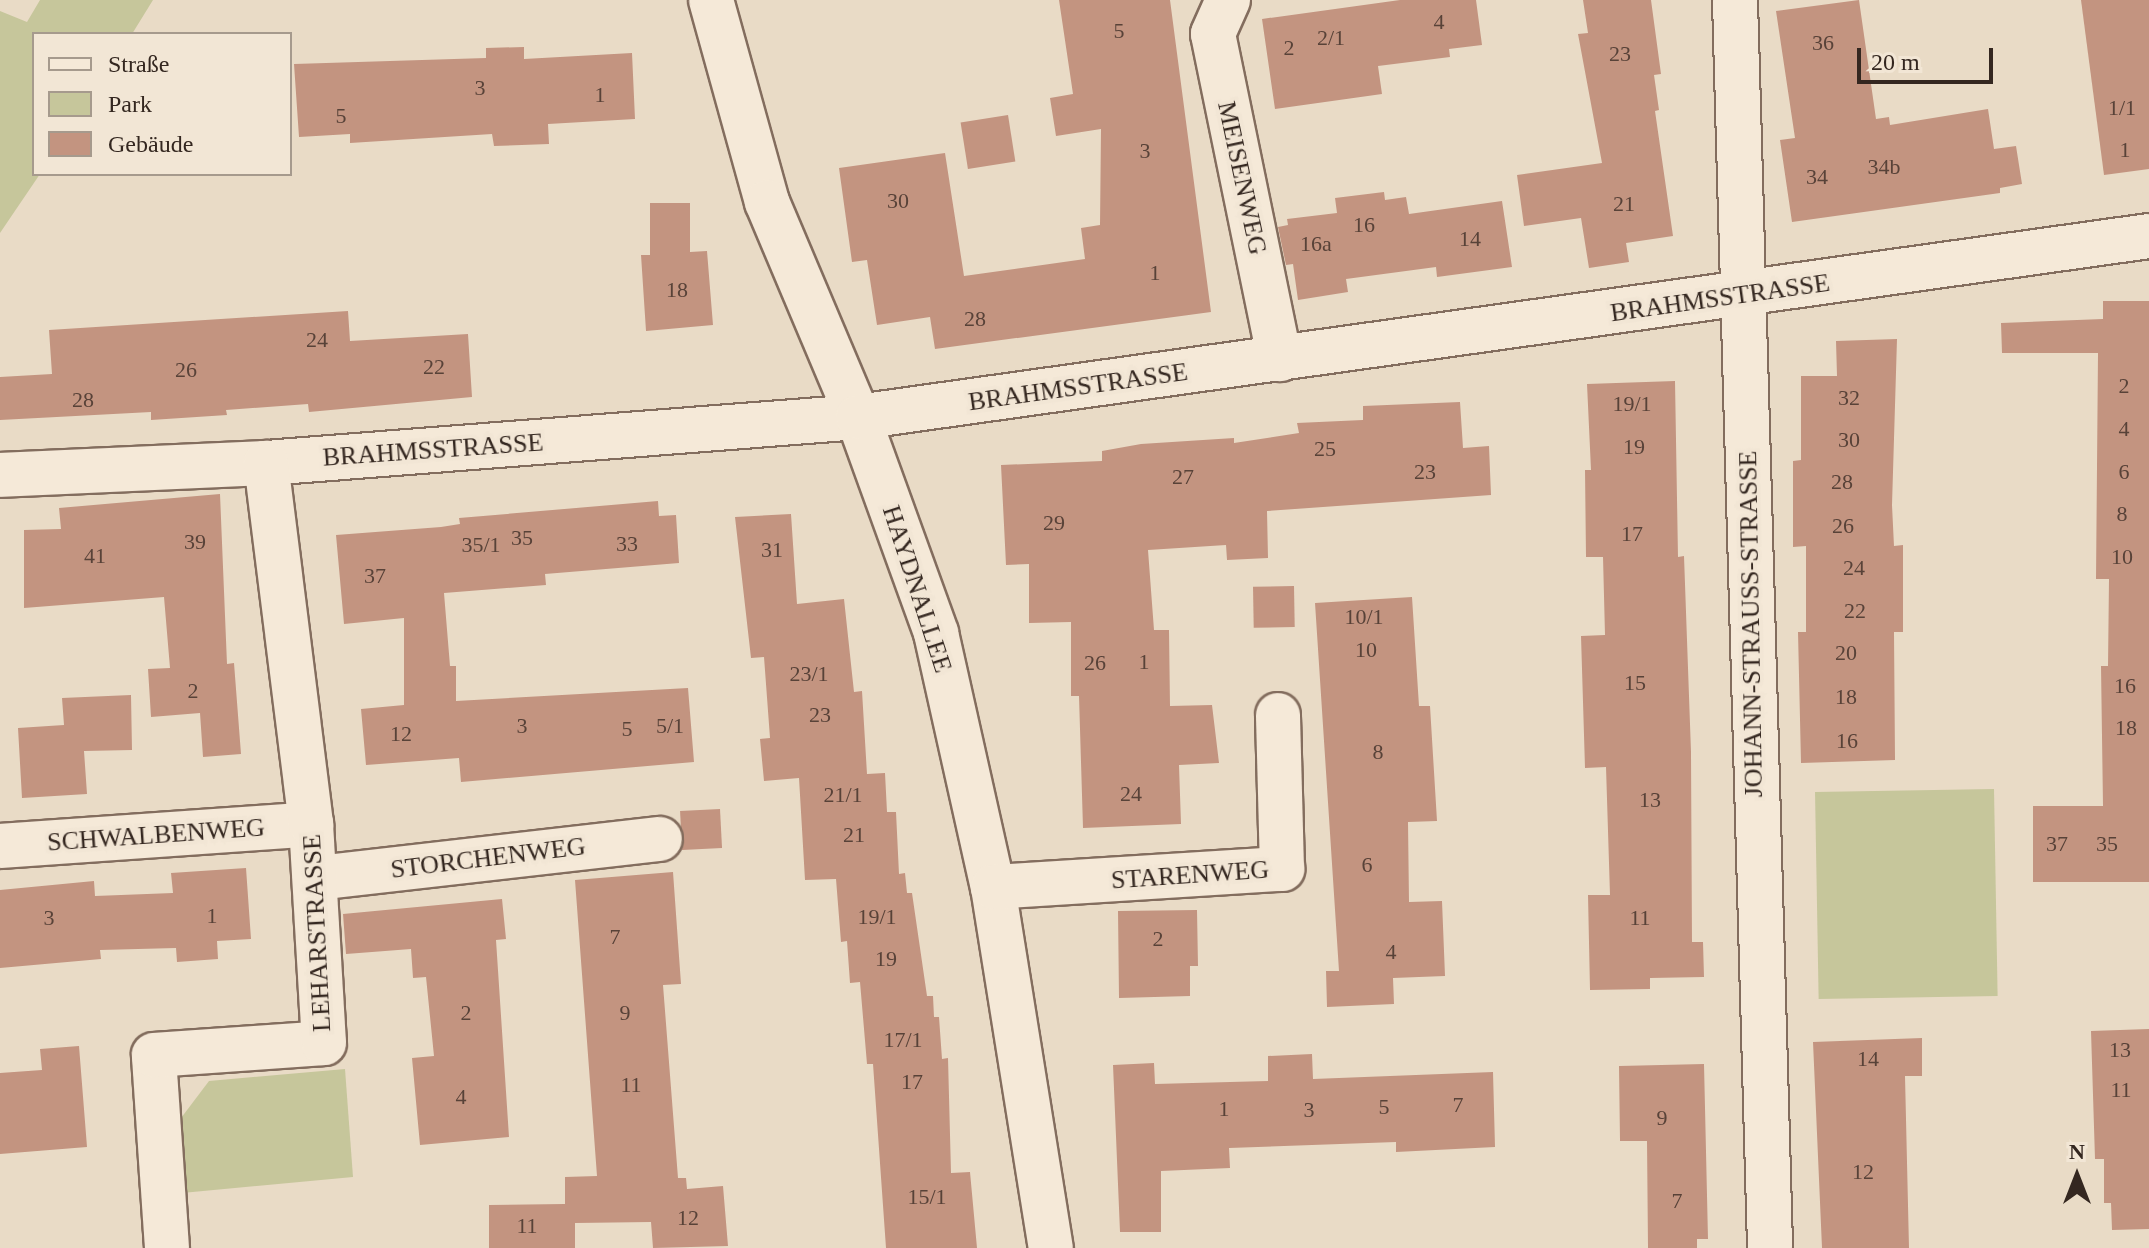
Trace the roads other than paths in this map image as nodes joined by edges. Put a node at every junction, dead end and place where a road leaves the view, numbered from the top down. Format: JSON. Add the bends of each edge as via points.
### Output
{"nodes":[{"id":1,"x":711,"y":0,"type":"edge"},
{"id":2,"x":1228,"y":0,"type":"edge"},
{"id":3,"x":1735,"y":0,"type":"edge"},
{"id":4,"x":2149,"y":236,"type":"edge"},
{"id":5,"x":1743,"y":294,"type":"junction"},
{"id":6,"x":1280,"y":359,"type":"junction"},
{"id":7,"x":858,"y":417,"type":"junction"},
{"id":8,"x":266,"y":463,"type":"junction"},
{"id":9,"x":0,"y":475,"type":"edge"},
{"id":10,"x":1278,"y":715,"type":"dead end"},
{"id":11,"x":311,"y":824,"type":"junction"},
{"id":12,"x":660,"y":839,"type":"dead end"},
{"id":13,"x":0,"y":846,"type":"edge"},
{"id":14,"x":317,"y":878,"type":"junction"},
{"id":15,"x":993,"y":887,"type":"junction"},
{"id":16,"x":167,"y":1248,"type":"edge"},
{"id":17,"x":1051,"y":1248,"type":"edge"},
{"id":18,"x":1770,"y":1248,"type":"edge"}],
"edges":[{"from":1,"to":7,"type":"street","name":"HAYDNALLEE","via":[[767,202]]},
{"from":2,"to":6,"type":"street","name":"MEISENWEG","via":[[1213,34]]},
{"from":3,"to":5,"type":"street","name":"JOHANN-STRAUSS-STRASSE"},
{"from":4,"to":5,"type":"street","name":"BRAHMSSTRASSE"},
{"from":5,"to":6,"type":"street","name":"BRAHMSSTRASSE"},
{"from":5,"to":18,"type":"street","name":"JOHANN-STRAUSS-STRASSE"},
{"from":6,"to":7,"type":"street","name":"BRAHMSSTRASSE"},
{"from":7,"to":8,"type":"street","name":"BRAHMSSTRASSE"},
{"from":7,"to":15,"type":"street","name":"HAYDNALLEE","via":[[936,633]]},
{"from":8,"to":9,"type":"street","name":"BRAHMSSTRASSE"},
{"from":8,"to":11,"type":"street","name":"LEHARSTRASSE"},
{"from":10,"to":15,"type":"street","name":"STARENWEG","via":[[1282,869]]},
{"from":11,"to":13,"type":"street","name":"SCHWALBENWEG"},
{"from":11,"to":14,"type":"street","name":"LEHARSTRASSE"},
{"from":12,"to":14,"type":"street","name":"STORCHENWEG"},
{"from":14,"to":16,"type":"street","name":"LEHARSTRASSE","via":[[324,1043],[154,1055]]},
{"from":15,"to":17,"type":"street","name":"HAYDNALLEE"}]}
